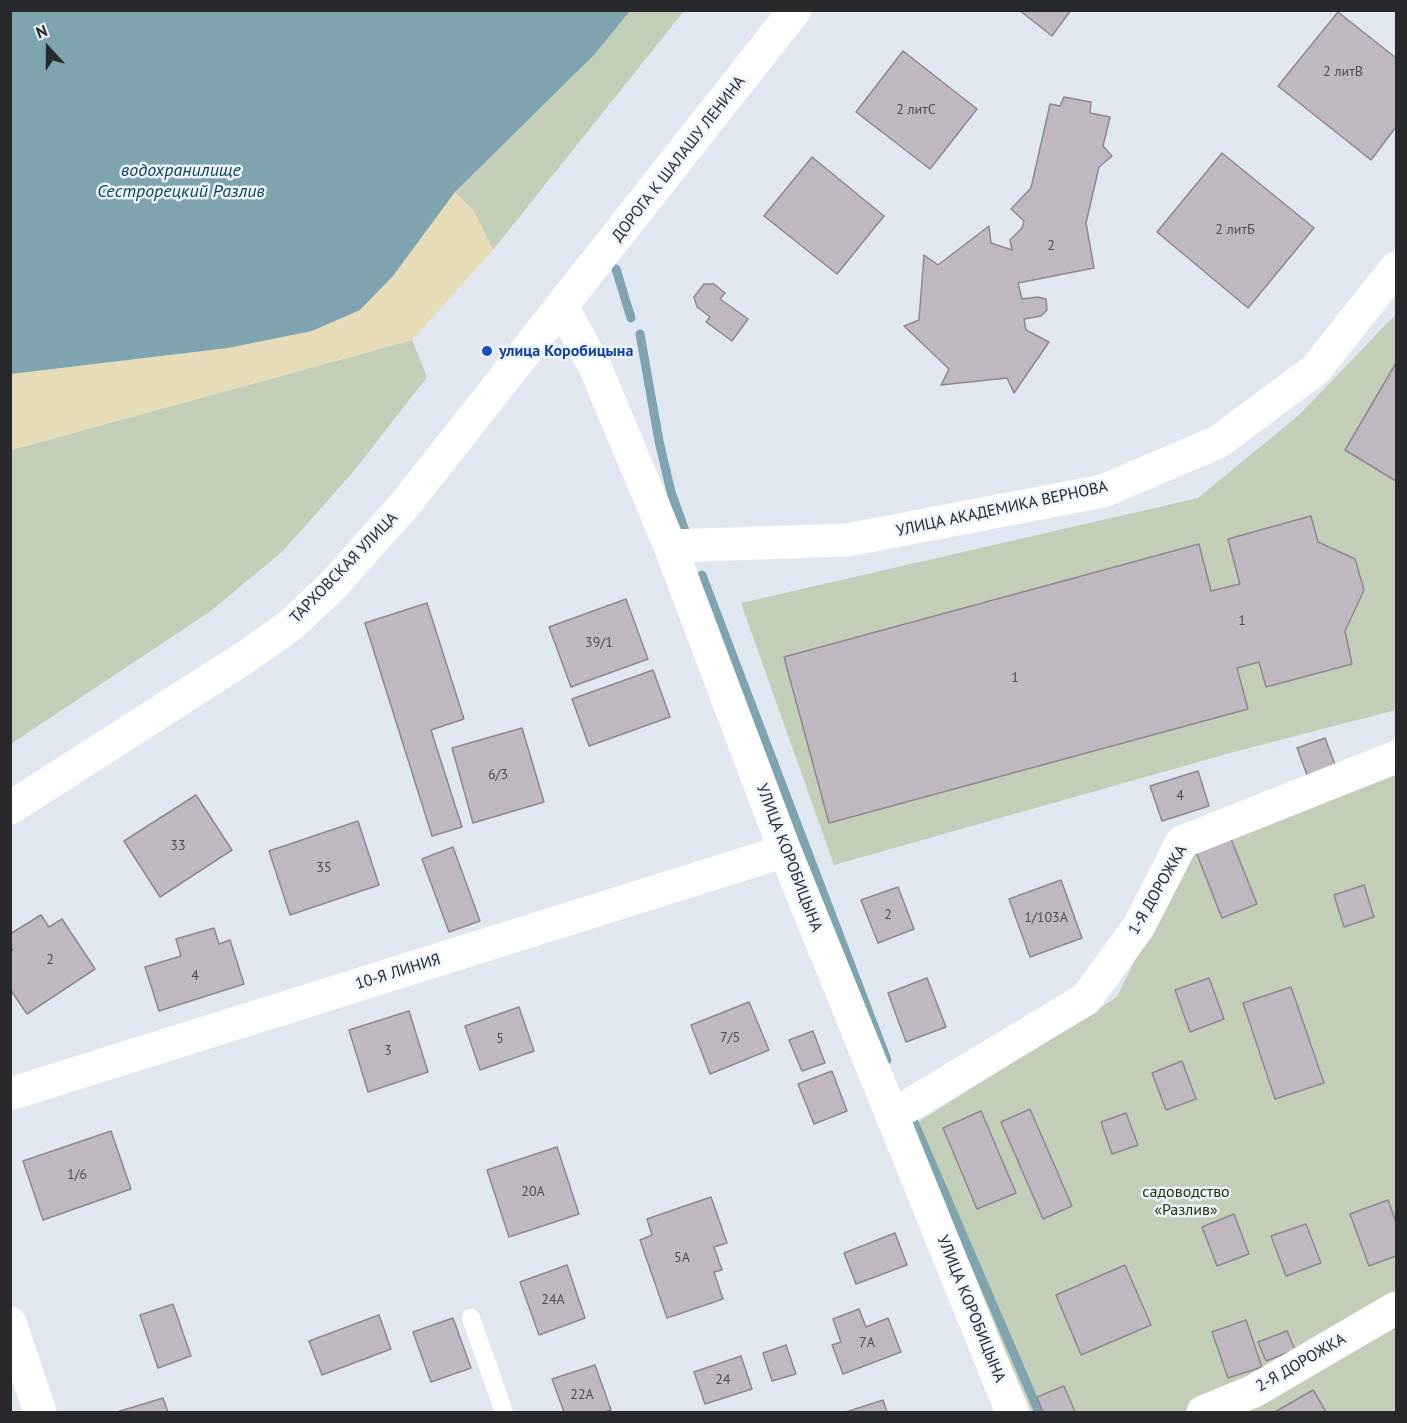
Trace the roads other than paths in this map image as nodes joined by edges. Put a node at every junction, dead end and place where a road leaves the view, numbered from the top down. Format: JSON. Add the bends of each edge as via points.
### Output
{"nodes":[{"id":1,"x":795,"y":10,"type":"edge"},
{"id":2,"x":1396,"y":268,"type":"edge"},
{"id":3,"x":562,"y":307,"type":"junction"},
{"id":4,"x":670,"y":546,"type":"junction"},
{"id":5,"x":1396,"y":757,"type":"edge"},
{"id":6,"x":10,"y":808,"type":"edge"},
{"id":7,"x":785,"y":850,"type":"junction"},
{"id":8,"x":10,"y":1094,"type":"edge"},
{"id":9,"x":893,"y":1115,"type":"junction"},
{"id":10,"x":1396,"y":1308,"type":"edge"},
{"id":11,"x":471,"y":1318,"type":"dead end"},
{"id":12,"x":10,"y":1323,"type":"edge"},
{"id":13,"x":40,"y":1413,"type":"edge"},
{"id":14,"x":504,"y":1413,"type":"edge"},
{"id":15,"x":1012,"y":1413,"type":"edge"},
{"id":16,"x":1203,"y":1413,"type":"edge"}],
"edges":[{"from":1,"to":3,"type":"street","name":"ДОРОГА К ШАЛАШУ ЛЕНИНА"},
{"from":2,"to":4,"type":"street","name":"УЛИЦА АКАДЕМИКА ВЕРНОВА","via":[[1316,369],[1218,442],[1103,490],[847,540]]},
{"from":3,"to":4,"type":"street","name":"УЛИЦА КОРОБИЦЫНА","via":[[595,367]]},
{"from":3,"to":6,"type":"street","name":"ТАРХОВСКАЯ УЛИЦА","via":[[406,503],[334,584],[291,625]]},
{"from":4,"to":7,"type":"street","name":"УЛИЦА КОРОБИЦЫНА"},
{"from":5,"to":9,"type":"street","name":"1-Я ДОРОЖКА","via":[[1182,842],[1139,926],[1086,999]]},
{"from":7,"to":8,"type":"street","name":"10-Я ЛИНИЯ"},
{"from":7,"to":9,"type":"street","name":"УЛИЦА КОРОБИЦЫНА"},
{"from":9,"to":15,"type":"street","name":"УЛИЦА КОРОБИЦЫНА"},
{"from":10,"to":16,"type":"street","name":"2-Я ДОРОЖКА","via":[[1254,1391]]},
{"from":11,"to":14,"type":"lane"},
{"from":12,"to":13,"type":"street"}]}
